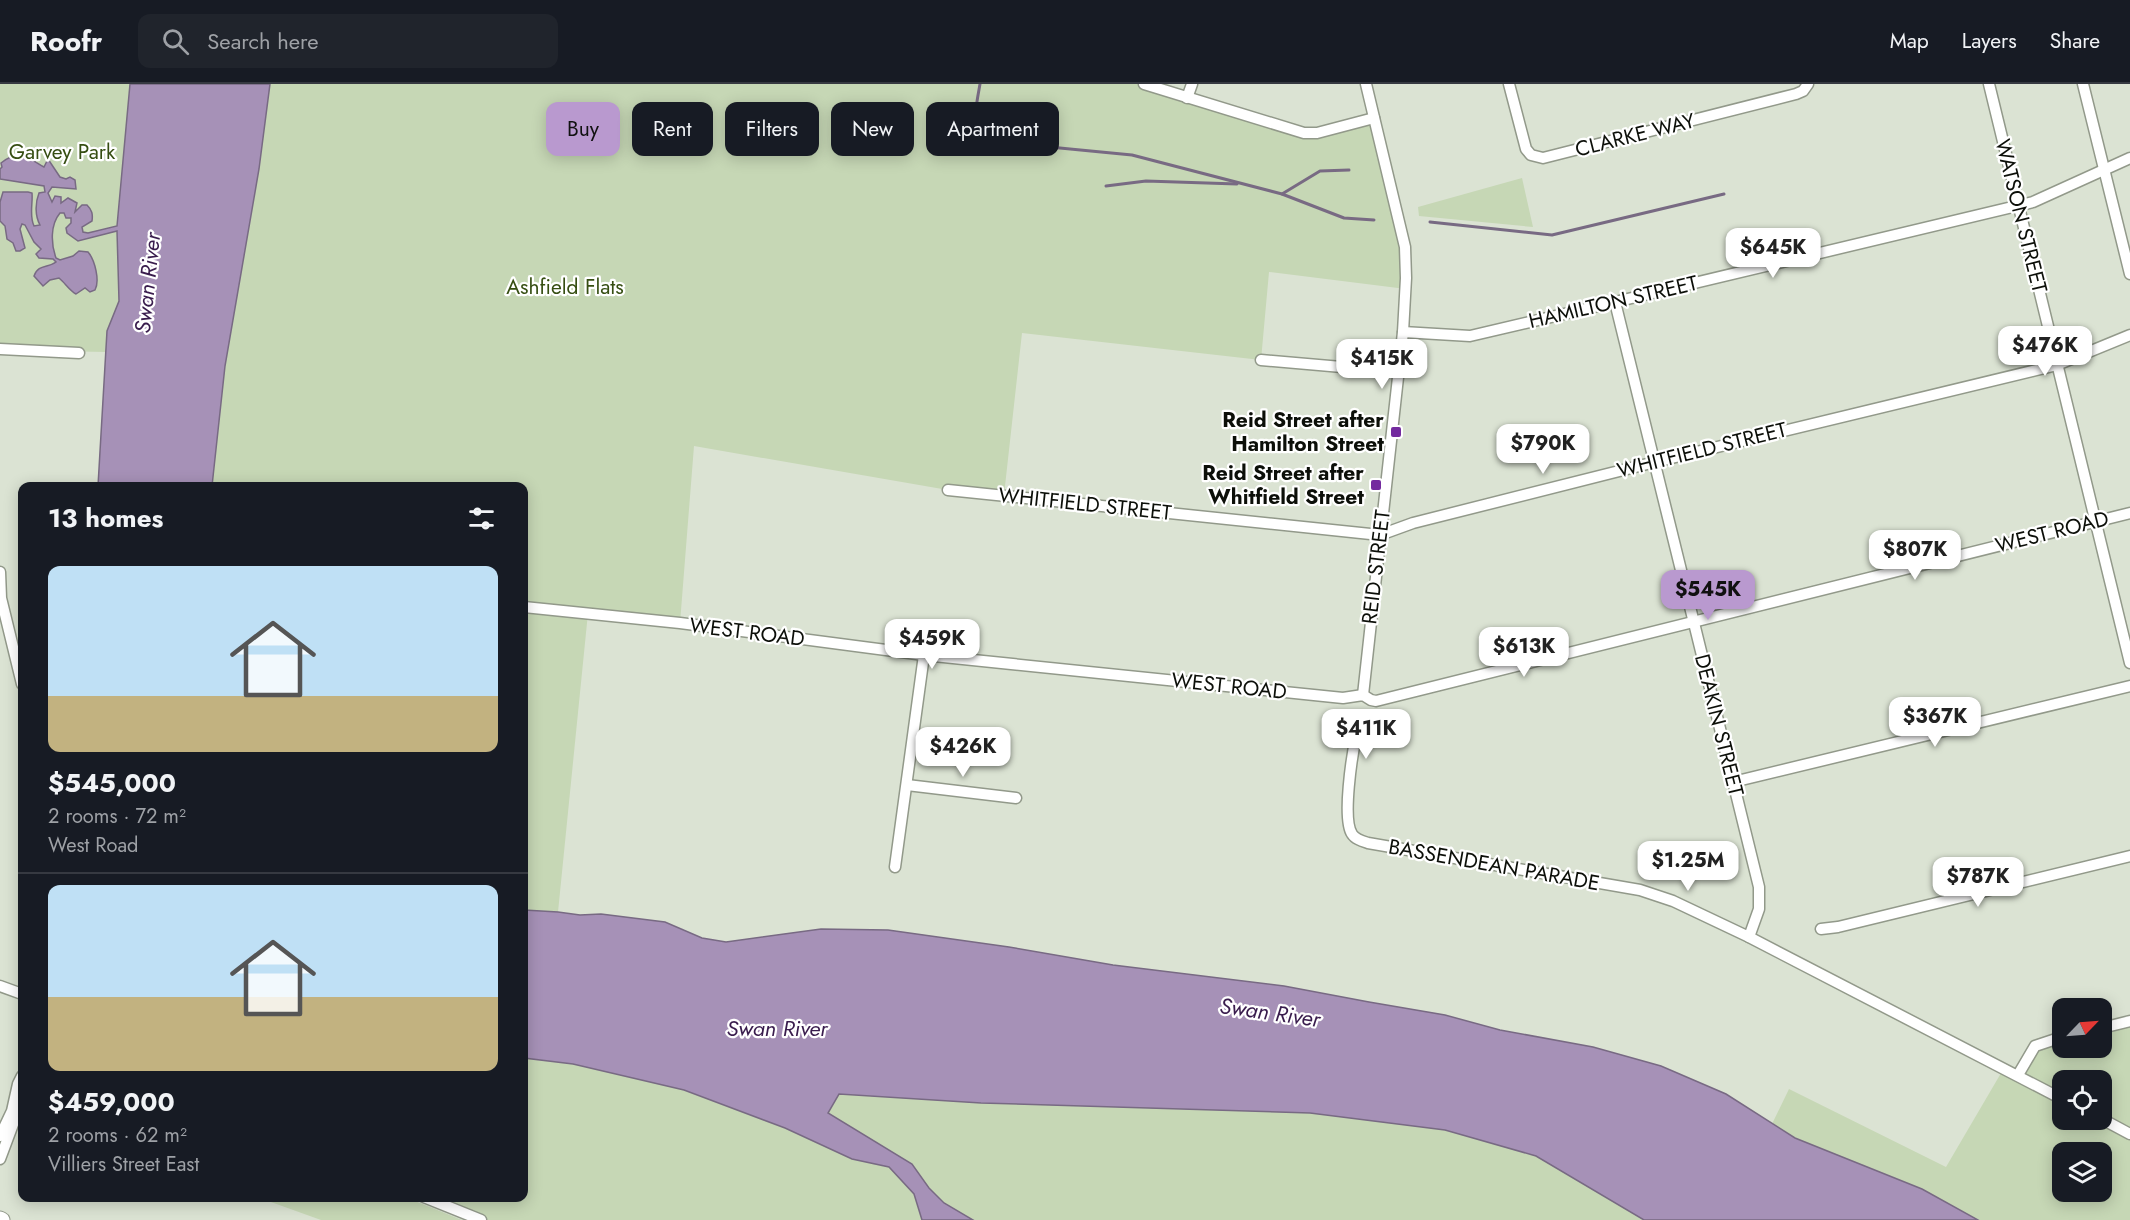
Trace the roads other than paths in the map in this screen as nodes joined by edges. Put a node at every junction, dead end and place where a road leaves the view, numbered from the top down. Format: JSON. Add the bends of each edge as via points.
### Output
{"nodes":[{"id":1,"x":1144,"y":84,"type":"edge"},
{"id":2,"x":1192,"y":84,"type":"edge"},
{"id":3,"x":1366,"y":84,"type":"edge"},
{"id":4,"x":1509,"y":84,"type":"edge"},
{"id":5,"x":1808,"y":84,"type":"edge"},
{"id":6,"x":1989,"y":84,"type":"edge"},
{"id":7,"x":2083,"y":84,"type":"edge"},
{"id":8,"x":1187,"y":98,"type":"junction"},
{"id":9,"x":1374,"y":118,"type":"junction"},
{"id":10,"x":2130,"y":158,"type":"edge"},
{"id":11,"x":2105,"y":170,"type":"junction"},
{"id":12,"x":2019,"y":205,"type":"junction"},
{"id":13,"x":2130,"y":274,"type":"edge"},
{"id":14,"x":1616,"y":302,"type":"junction"},
{"id":15,"x":1403,"y":332,"type":"junction"},
{"id":16,"x":2130,"y":335,"type":"edge"},
{"id":17,"x":0,"y":349,"type":"edge"},
{"id":18,"x":79,"y":353,"type":"dead end"},
{"id":19,"x":1261,"y":360,"type":"dead end"},
{"id":20,"x":2057,"y":365,"type":"junction"},
{"id":21,"x":1399,"y":372,"type":"junction"},
{"id":22,"x":1654,"y":462,"type":"junction"},
{"id":23,"x":948,"y":490,"type":"dead end"},
{"id":24,"x":2130,"y":513,"type":"edge"},
{"id":25,"x":2095,"y":521,"type":"junction"},
{"id":26,"x":1380,"y":535,"type":"junction"},
{"id":27,"x":0,"y":572,"type":"edge"},
{"id":28,"x":1,"y":597,"type":"edge"},
{"id":29,"x":528,"y":607,"type":"edge"},
{"id":30,"x":1694,"y":621,"type":"junction"},
{"id":31,"x":924,"y":655,"type":"junction"},
{"id":32,"x":2130,"y":663,"type":"edge"},
{"id":33,"x":18,"y":667,"type":"edge"},
{"id":34,"x":2130,"y":686,"type":"edge"},
{"id":35,"x":1363,"y":694,"type":"junction"},
{"id":36,"x":1356,"y":737,"type":"dead end"},
{"id":37,"x":1733,"y":782,"type":"junction"},
{"id":38,"x":907,"y":786,"type":"junction"},
{"id":39,"x":1016,"y":798,"type":"dead end"},
{"id":40,"x":2130,"y":856,"type":"edge"},
{"id":41,"x":895,"y":867,"type":"dead end"},
{"id":42,"x":1821,"y":929,"type":"dead end"},
{"id":43,"x":1749,"y":937,"type":"junction"},
{"id":44,"x":0,"y":986,"type":"edge"},
{"id":45,"x":18,"y":993,"type":"edge"},
{"id":46,"x":2130,"y":1021,"type":"edge"},
{"id":47,"x":2112,"y":1026,"type":"edge"},
{"id":48,"x":2052,"y":1040,"type":"edge"},
{"id":49,"x":2018,"y":1075,"type":"junction"},
{"id":50,"x":18,"y":1084,"type":"edge"},
{"id":51,"x":2052,"y":1094,"type":"edge"},
{"id":52,"x":18,"y":1111,"type":"edge"},
{"id":53,"x":2112,"y":1124,"type":"edge"},
{"id":54,"x":2130,"y":1134,"type":"edge"},
{"id":55,"x":0,"y":1136,"type":"edge"},
{"id":56,"x":0,"y":1159,"type":"edge"},
{"id":57,"x":436,"y":1202,"type":"edge"},
{"id":58,"x":481,"y":1220,"type":"edge"}],
"edges":[{"from":1,"to":8,"type":"street"},
{"from":2,"to":8,"type":"street"},
{"from":3,"to":9,"type":"street","name":"REID STREET"},
{"from":4,"to":5,"type":"street","name":"CLARKE WAY","via":[[1523,143],[1530,155],[1543,158],[1796,94]]},
{"from":6,"to":12,"type":"street","name":"WATSON STREET"},
{"from":7,"to":11,"type":"street"},
{"from":8,"to":9,"type":"street","via":[[1311,134]]},
{"from":9,"to":15,"type":"street","name":"REID STREET","via":[[1404,247]]},
{"from":10,"to":11,"type":"street","name":"HAMILTON STREET"},
{"from":11,"to":12,"type":"street","name":"HAMILTON STREET"},
{"from":11,"to":13,"type":"street"},
{"from":12,"to":14,"type":"street","name":"HAMILTON STREET"},
{"from":12,"to":20,"type":"street","name":"WATSON STREET"},
{"from":14,"to":15,"type":"street","name":"HAMILTON STREET","via":[[1470,336]]},
{"from":14,"to":22,"type":"street","name":"DEAKIN STREET"},
{"from":15,"to":21,"type":"street","name":"REID STREET"},
{"from":16,"to":20,"type":"street","name":"WHITFIELD STREET"},
{"from":17,"to":18,"type":"street"},
{"from":19,"to":21,"type":"street"},
{"from":20,"to":22,"type":"street","name":"WHITFIELD STREET"},
{"from":20,"to":25,"type":"street","name":"WATSON STREET"},
{"from":21,"to":26,"type":"street","name":"REID STREET"},
{"from":22,"to":26,"type":"street","name":"WHITFIELD STREET","via":[[1413,523]]},
{"from":22,"to":30,"type":"street","name":"DEAKIN STREET"},
{"from":23,"to":26,"type":"street","name":"WHITFIELD STREET"},
{"from":24,"to":25,"type":"street","name":"WEST ROAD"},
{"from":25,"to":30,"type":"street","name":"WEST ROAD"},
{"from":25,"to":32,"type":"street","name":"WATSON STREET"},
{"from":26,"to":35,"type":"street","name":"REID STREET"},
{"from":27,"to":28,"type":"street"},
{"from":28,"to":33,"type":"street"},
{"from":29,"to":31,"type":"street","name":"WEST ROAD"},
{"from":30,"to":35,"type":"street","name":"WEST ROAD","via":[[1382,700],[1371,700]]},
{"from":30,"to":37,"type":"street","name":"DEAKIN STREET"},
{"from":31,"to":35,"type":"street","name":"WEST ROAD","via":[[1343,698]]},
{"from":31,"to":38,"type":"street"},
{"from":34,"to":37,"type":"street"},
{"from":36,"to":43,"type":"street","name":"BASSENDEAN PARADE","via":[[1347,819],[1352,835],[1358,839],[1640,890]]},
{"from":37,"to":43,"type":"street","name":"DEAKIN STREET","via":[[1760,898]]},
{"from":38,"to":39,"type":"street"},
{"from":38,"to":41,"type":"street"},
{"from":40,"to":42,"type":"street"},
{"from":43,"to":49,"type":"street","name":"BASSENDEAN PARADE"},
{"from":44,"to":45,"type":"street"},
{"from":46,"to":47,"type":"street"},
{"from":48,"to":49,"type":"street","via":[[2035,1046]]},
{"from":49,"to":51,"type":"street","name":"BASSENDEAN PARADE"},
{"from":50,"to":55,"type":"street","via":[[12,1111]]},
{"from":52,"to":56,"type":"street"},
{"from":53,"to":54,"type":"street"},
{"from":57,"to":58,"type":"street"}]}
